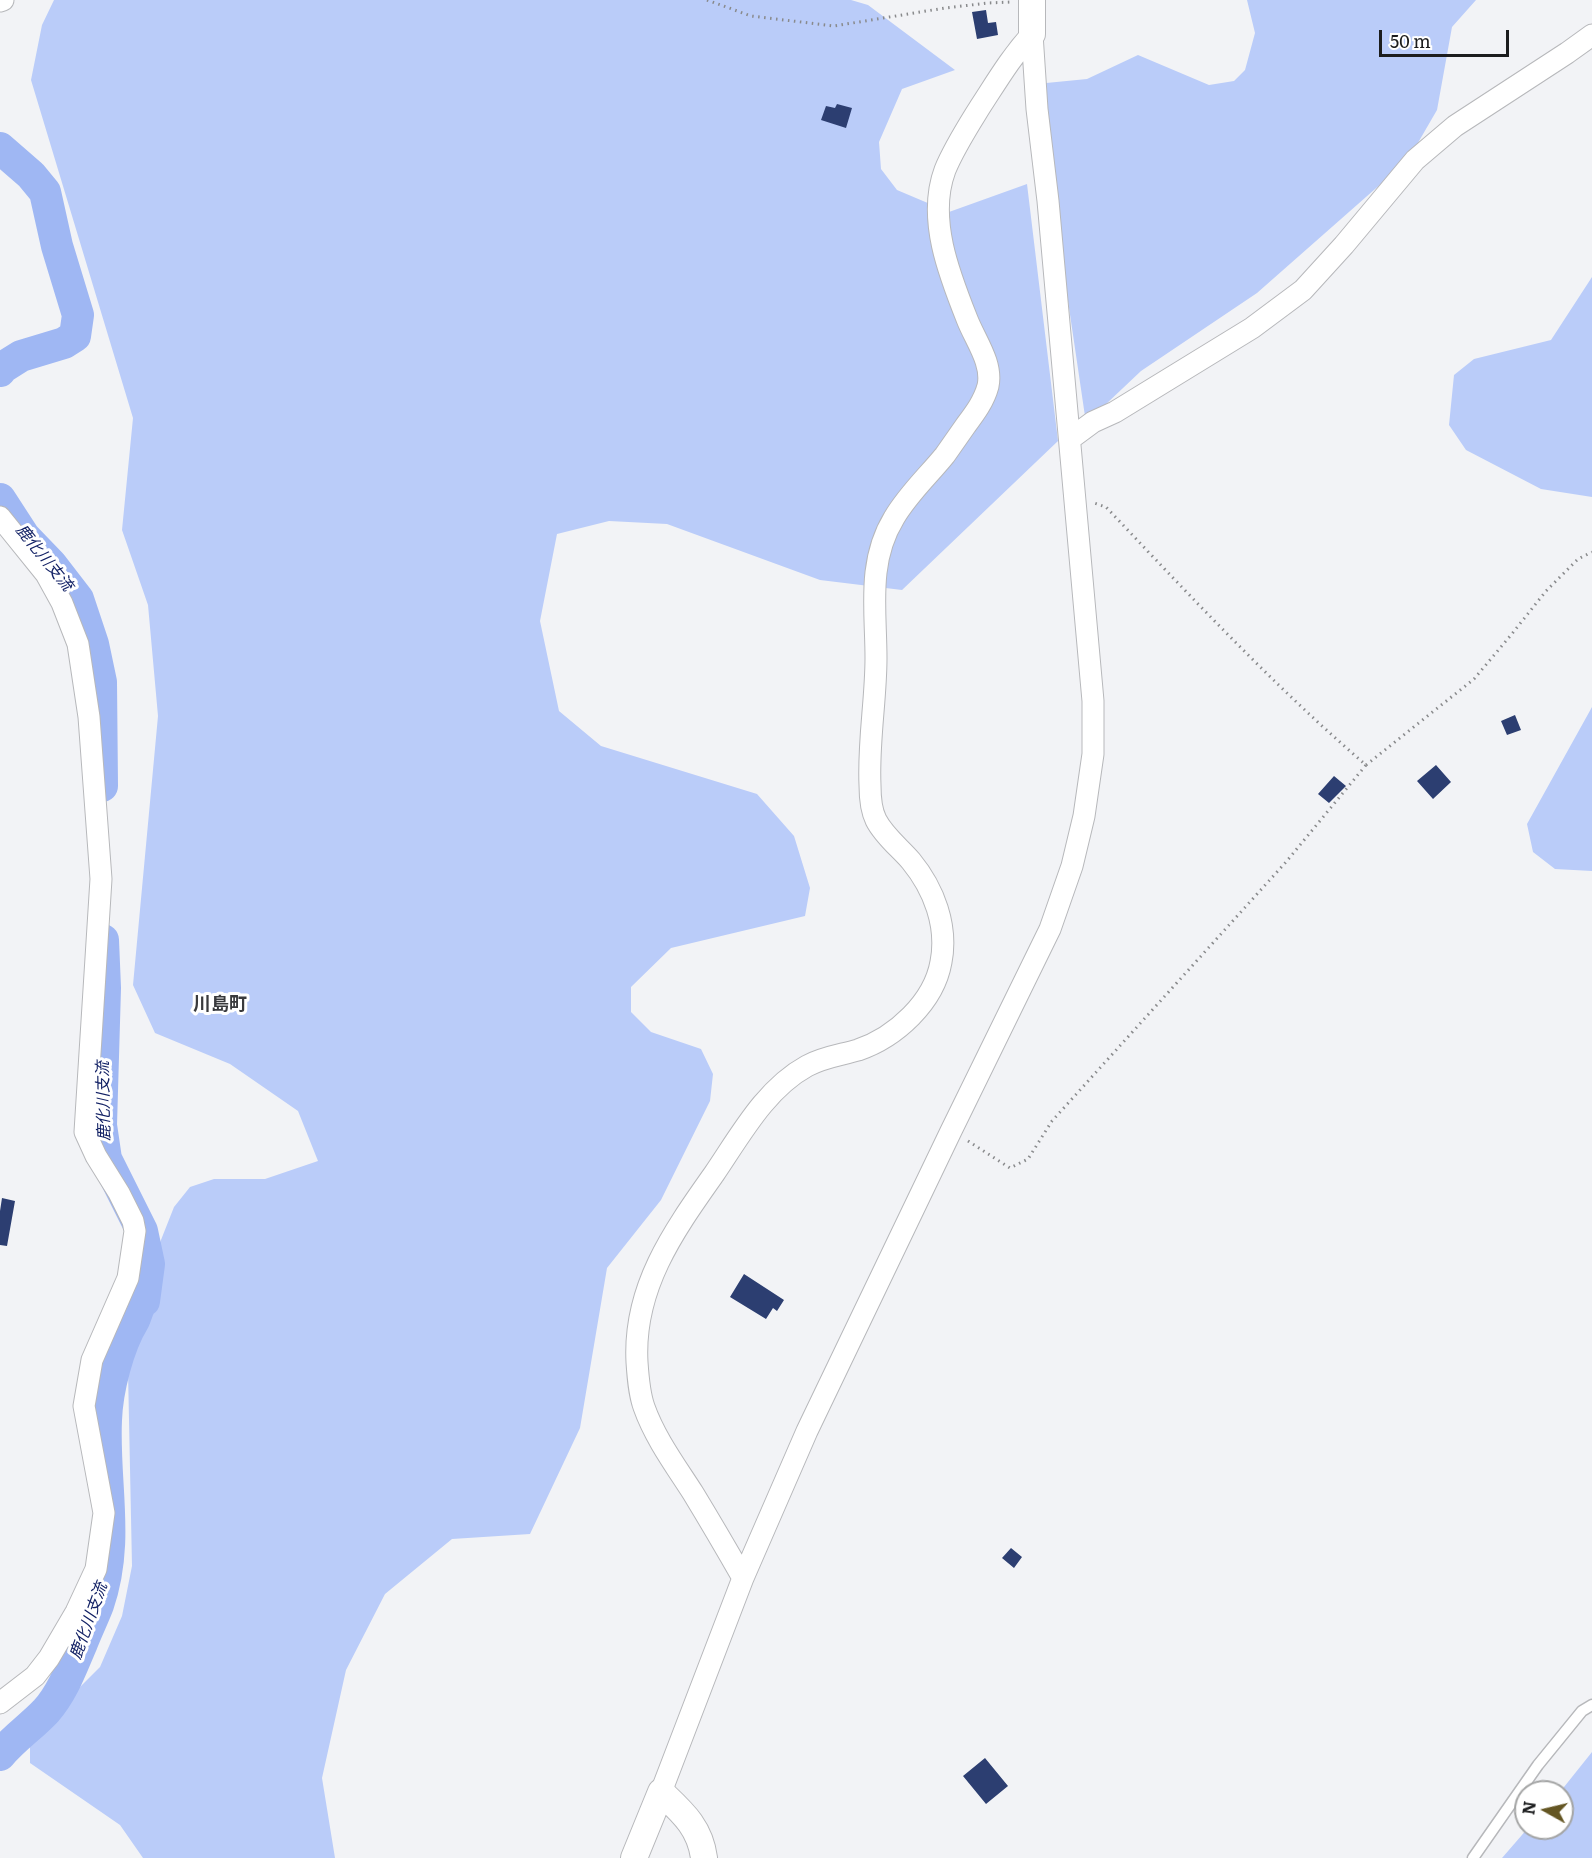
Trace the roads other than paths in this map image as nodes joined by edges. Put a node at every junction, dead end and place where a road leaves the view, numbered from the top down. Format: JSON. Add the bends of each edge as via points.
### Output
{"nodes":[{"id":1,"x":1032,"y":0,"type":"edge"},
{"id":2,"x":1032,"y":34,"type":"junction"},
{"id":3,"x":1592,"y":35,"type":"edge"},
{"id":4,"x":1070,"y":439,"type":"junction"},
{"id":5,"x":0,"y":517,"type":"edge"},
{"id":6,"x":743,"y":1578,"type":"junction"},
{"id":7,"x":0,"y":1703,"type":"edge"},
{"id":8,"x":1592,"y":1705,"type":"edge"},
{"id":9,"x":661,"y":1792,"type":"junction"},
{"id":10,"x":634,"y":1858,"type":"edge"},
{"id":11,"x":704,"y":1858,"type":"edge"},
{"id":12,"x":1473,"y":1858,"type":"edge"}],
"edges":[{"from":1,"to":2,"type":"street"},
{"from":2,"to":4,"type":"street"},
{"from":2,"to":6,"type":"street","via":[[1014,54],[959,140],[939,194],[938,219],[950,271],[989,368],[990,380],[978,408],[887,528],[876,563],[871,801],[874,817],[913,864],[940,915],[943,947],[939,972],[922,1004],[889,1034],[864,1048],[812,1063],[774,1090],[674,1233],[648,1283],[641,1310],[637,1350],[643,1405],[660,1441]]},
{"from":3,"to":4,"type":"street","via":[[1455,126],[1415,160],[1303,290],[1252,328]]},
{"from":4,"to":6,"type":"street","via":[[1093,701],[1093,754],[1072,866],[1050,929],[807,1431]]},
{"from":5,"to":7,"type":"street","via":[[46,574],[78,644],[89,717],[100,879],[85,1132],[134,1221],[135,1231],[128,1278],[92,1360],[84,1406],[104,1513],[96,1569],[49,1658],[35,1676]]},
{"from":6,"to":9,"type":"street"},
{"from":8,"to":12,"type":"lane","via":[[1582,1711],[1538,1765]]},
{"from":9,"to":10,"type":"street"},
{"from":9,"to":11,"type":"street","via":[[696,1830]]}]}
